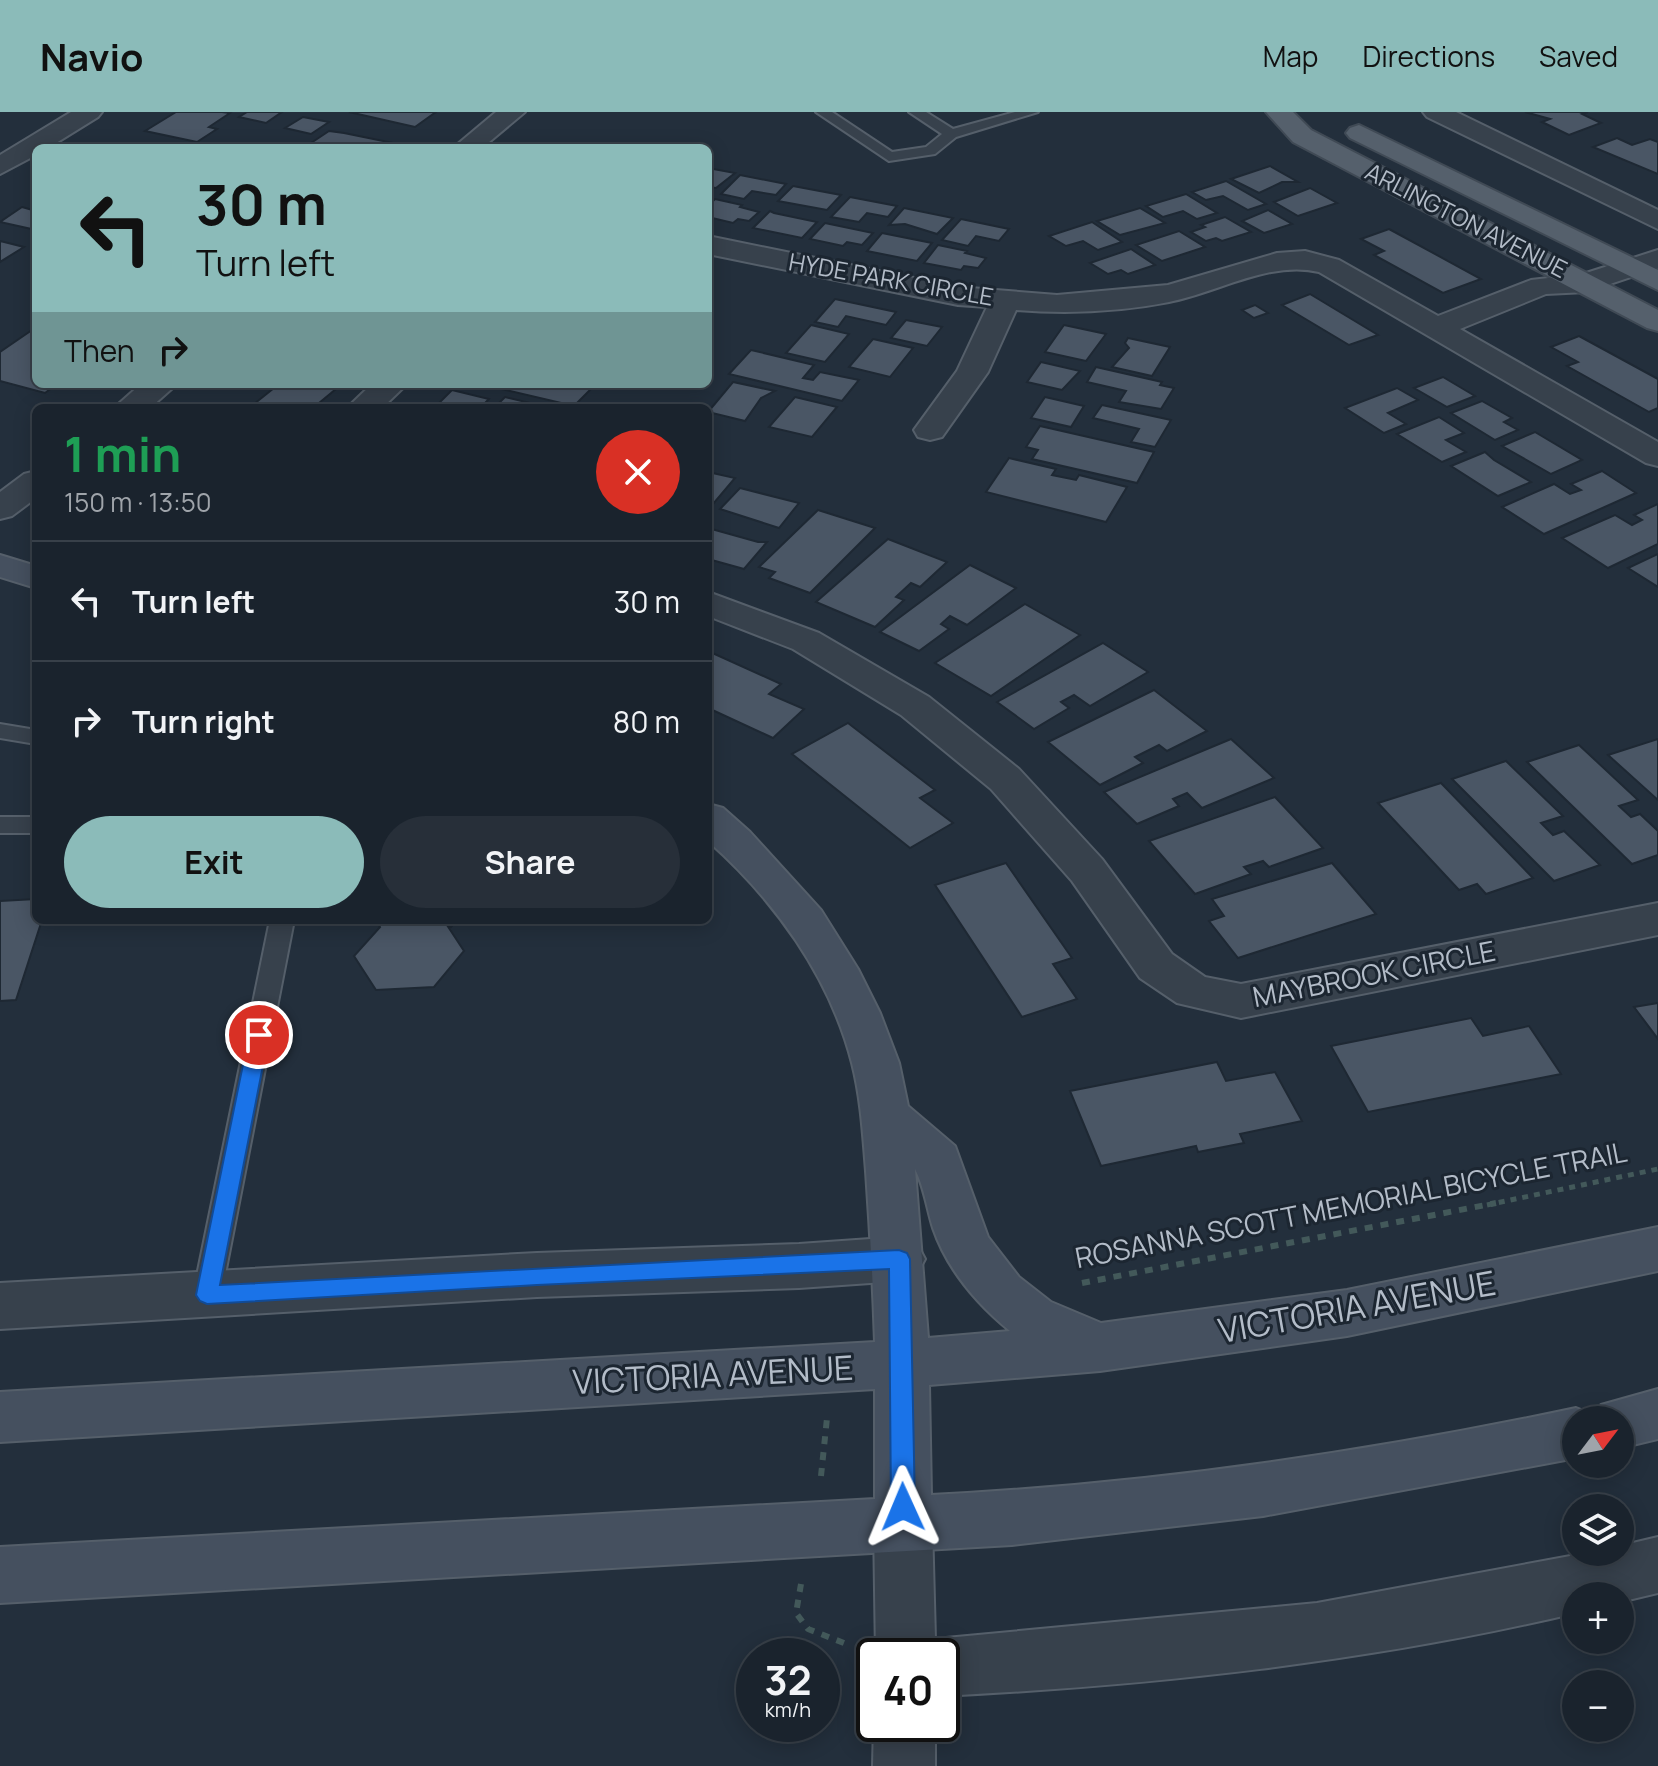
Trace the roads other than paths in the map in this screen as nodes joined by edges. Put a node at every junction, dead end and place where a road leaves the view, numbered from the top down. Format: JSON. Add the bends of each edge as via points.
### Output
{"nodes":[{"id":1,"x":89,"y":112,"type":"edge"},
{"id":2,"x":512,"y":112,"type":"edge"},
{"id":3,"x":823,"y":112,"type":"edge"},
{"id":4,"x":916,"y":112,"type":"edge"},
{"id":5,"x":1031,"y":112,"type":"edge"},
{"id":6,"x":1279,"y":112,"type":"edge"},
{"id":7,"x":1299,"y":112,"type":"edge"},
{"id":8,"x":1436,"y":112,"type":"edge"},
{"id":9,"x":951,"y":134,"type":"junction"},
{"id":10,"x":36,"y":144,"type":"edge"},
{"id":11,"x":471,"y":144,"type":"edge"},
{"id":12,"x":32,"y":147,"type":"edge"},
{"id":13,"x":0,"y":166,"type":"edge"},
{"id":14,"x":1658,"y":221,"type":"edge"},
{"id":15,"x":712,"y":246,"type":"edge"},
{"id":16,"x":1645,"y":263,"type":"edge"},
{"id":17,"x":1658,"y":281,"type":"edge"},
{"id":18,"x":1586,"y":283,"type":"junction"},
{"id":19,"x":1005,"y":300,"type":"junction"},
{"id":20,"x":1552,"y":313,"type":"dead end"},
{"id":21,"x":1658,"y":322,"type":"edge"},
{"id":22,"x":1437,"y":327,"type":"junction"},
{"id":23,"x":156,"y":388,"type":"edge"},
{"id":24,"x":386,"y":388,"type":"edge"},
{"id":25,"x":135,"y":404,"type":"edge"},
{"id":26,"x":368,"y":404,"type":"edge"},
{"id":27,"x":930,"y":430,"type":"dead end"},
{"id":28,"x":1658,"y":456,"type":"edge"},
{"id":29,"x":32,"y":484,"type":"edge"},
{"id":30,"x":0,"y":509,"type":"edge"},
{"id":31,"x":0,"y":566,"type":"edge"},
{"id":32,"x":32,"y":576,"type":"edge"},
{"id":33,"x":712,"y":605,"type":"edge"},
{"id":34,"x":0,"y":731,"type":"edge"},
{"id":35,"x":32,"y":736,"type":"edge"},
{"id":36,"x":712,"y":821,"type":"edge"},
{"id":37,"x":0,"y":825,"type":"edge"},
{"id":38,"x":32,"y":825,"type":"edge"},
{"id":39,"x":1658,"y":919,"type":"edge"},
{"id":40,"x":281,"y":924,"type":"edge"},
{"id":41,"x":885,"y":1115,"type":"junction"},
{"id":42,"x":1658,"y":1249,"type":"edge"},
{"id":43,"x":899,"y":1259,"type":"junction"},
{"id":44,"x":207,"y":1295,"type":"junction"},
{"id":45,"x":0,"y":1306,"type":"edge"},
{"id":46,"x":1100,"y":1347,"type":"junction"},
{"id":47,"x":902,"y":1364,"type":"junction"},
{"id":48,"x":1658,"y":1414,"type":"edge"},
{"id":49,"x":0,"y":1417,"type":"edge"},
{"id":50,"x":1634,"y":1420,"type":"edge"},
{"id":51,"x":1562,"y":1436,"type":"edge"},
{"id":52,"x":903,"y":1524,"type":"junction"},
{"id":53,"x":1658,"y":1565,"type":"edge"},
{"id":54,"x":0,"y":1575,"type":"edge"},
{"id":55,"x":886,"y":1638,"type":"edge"},
{"id":56,"x":960,"y":1665,"type":"edge"},
{"id":57,"x":904,"y":1742,"type":"edge"},
{"id":58,"x":904,"y":1766,"type":"edge"}],
"edges":[{"from":1,"to":10,"type":"street"},
{"from":2,"to":11,"type":"street"},
{"from":3,"to":9,"type":"lane","via":[[889,157],[930,151]]},
{"from":4,"to":9,"type":"lane"},
{"from":5,"to":9,"type":"lane"},
{"from":6,"to":18,"type":"main road","name":"ARLINGTON AVENUE","via":[[1302,136]]},
{"from":7,"to":16,"type":"main road","name":"ARLINGTON AVENUE","via":[[1331,120]]},
{"from":8,"to":14,"type":"street"},
{"from":12,"to":13,"type":"street"},
{"from":15,"to":19,"type":"street","name":"HYDE PARK CIRCLE","via":[[958,296]]},
{"from":16,"to":17,"type":"main road","name":"ARLINGTON AVENUE"},
{"from":16,"to":18,"type":"street"},
{"from":18,"to":20,"type":"street","via":[[1576,303]]},
{"from":18,"to":21,"type":"main road","name":"ARLINGTON AVENUE"},
{"from":18,"to":22,"type":"street","via":[[1541,286]]},
{"from":19,"to":22,"type":"street","name":"HYDE PARK CIRCLE","via":[[1124,300],[1171,293],[1277,262],[1305,260],[1329,266]]},
{"from":19,"to":27,"type":"street","via":[[972,372]]},
{"from":22,"to":28,"type":"street","name":"HYDE PARK CIRCLE","via":[[1484,340]]},
{"from":23,"to":25,"type":"street"},
{"from":24,"to":26,"type":"street"},
{"from":29,"to":30,"type":"street"},
{"from":31,"to":32,"type":"main road"},
{"from":33,"to":39,"type":"street","name":"MAYBROOK CIRCLE","via":[[806,641],[915,706],[1005,779],[1087,870],[1156,966],[1193,991],[1241,1001]]},
{"from":34,"to":35,"type":"lane"},
{"from":36,"to":41,"type":"main road","via":[[784,890],[818,936],[846,985],[872,1050]]},
{"from":37,"to":38,"type":"lane"},
{"from":40,"to":44,"type":"lane"},
{"from":41,"to":43,"type":"main road"},
{"from":41,"to":46,"type":"main road","via":[[938,1160],[959,1231],[1001,1293],[1032,1318]]},
{"from":42,"to":46,"type":"main road","name":"VICTORIA AVENUE","via":[[1347,1313]]},
{"from":43,"to":44,"type":"street"},
{"from":43,"to":47,"type":"main road"},
{"from":44,"to":45,"type":"street"},
{"from":46,"to":47,"type":"main road","name":"VICTORIA AVENUE"},
{"from":47,"to":49,"type":"main road","name":"VICTORIA AVENUE"},
{"from":47,"to":52,"type":"main road"},
{"from":48,"to":50,"type":"main road"},
{"from":51,"to":52,"type":"main road","via":[[1263,1490],[1012,1518]]},
{"from":52,"to":54,"type":"main road"},
{"from":52,"to":55,"type":"street"},
{"from":53,"to":56,"type":"street","via":[[1317,1633]]},
{"from":57,"to":58,"type":"street"}]}
